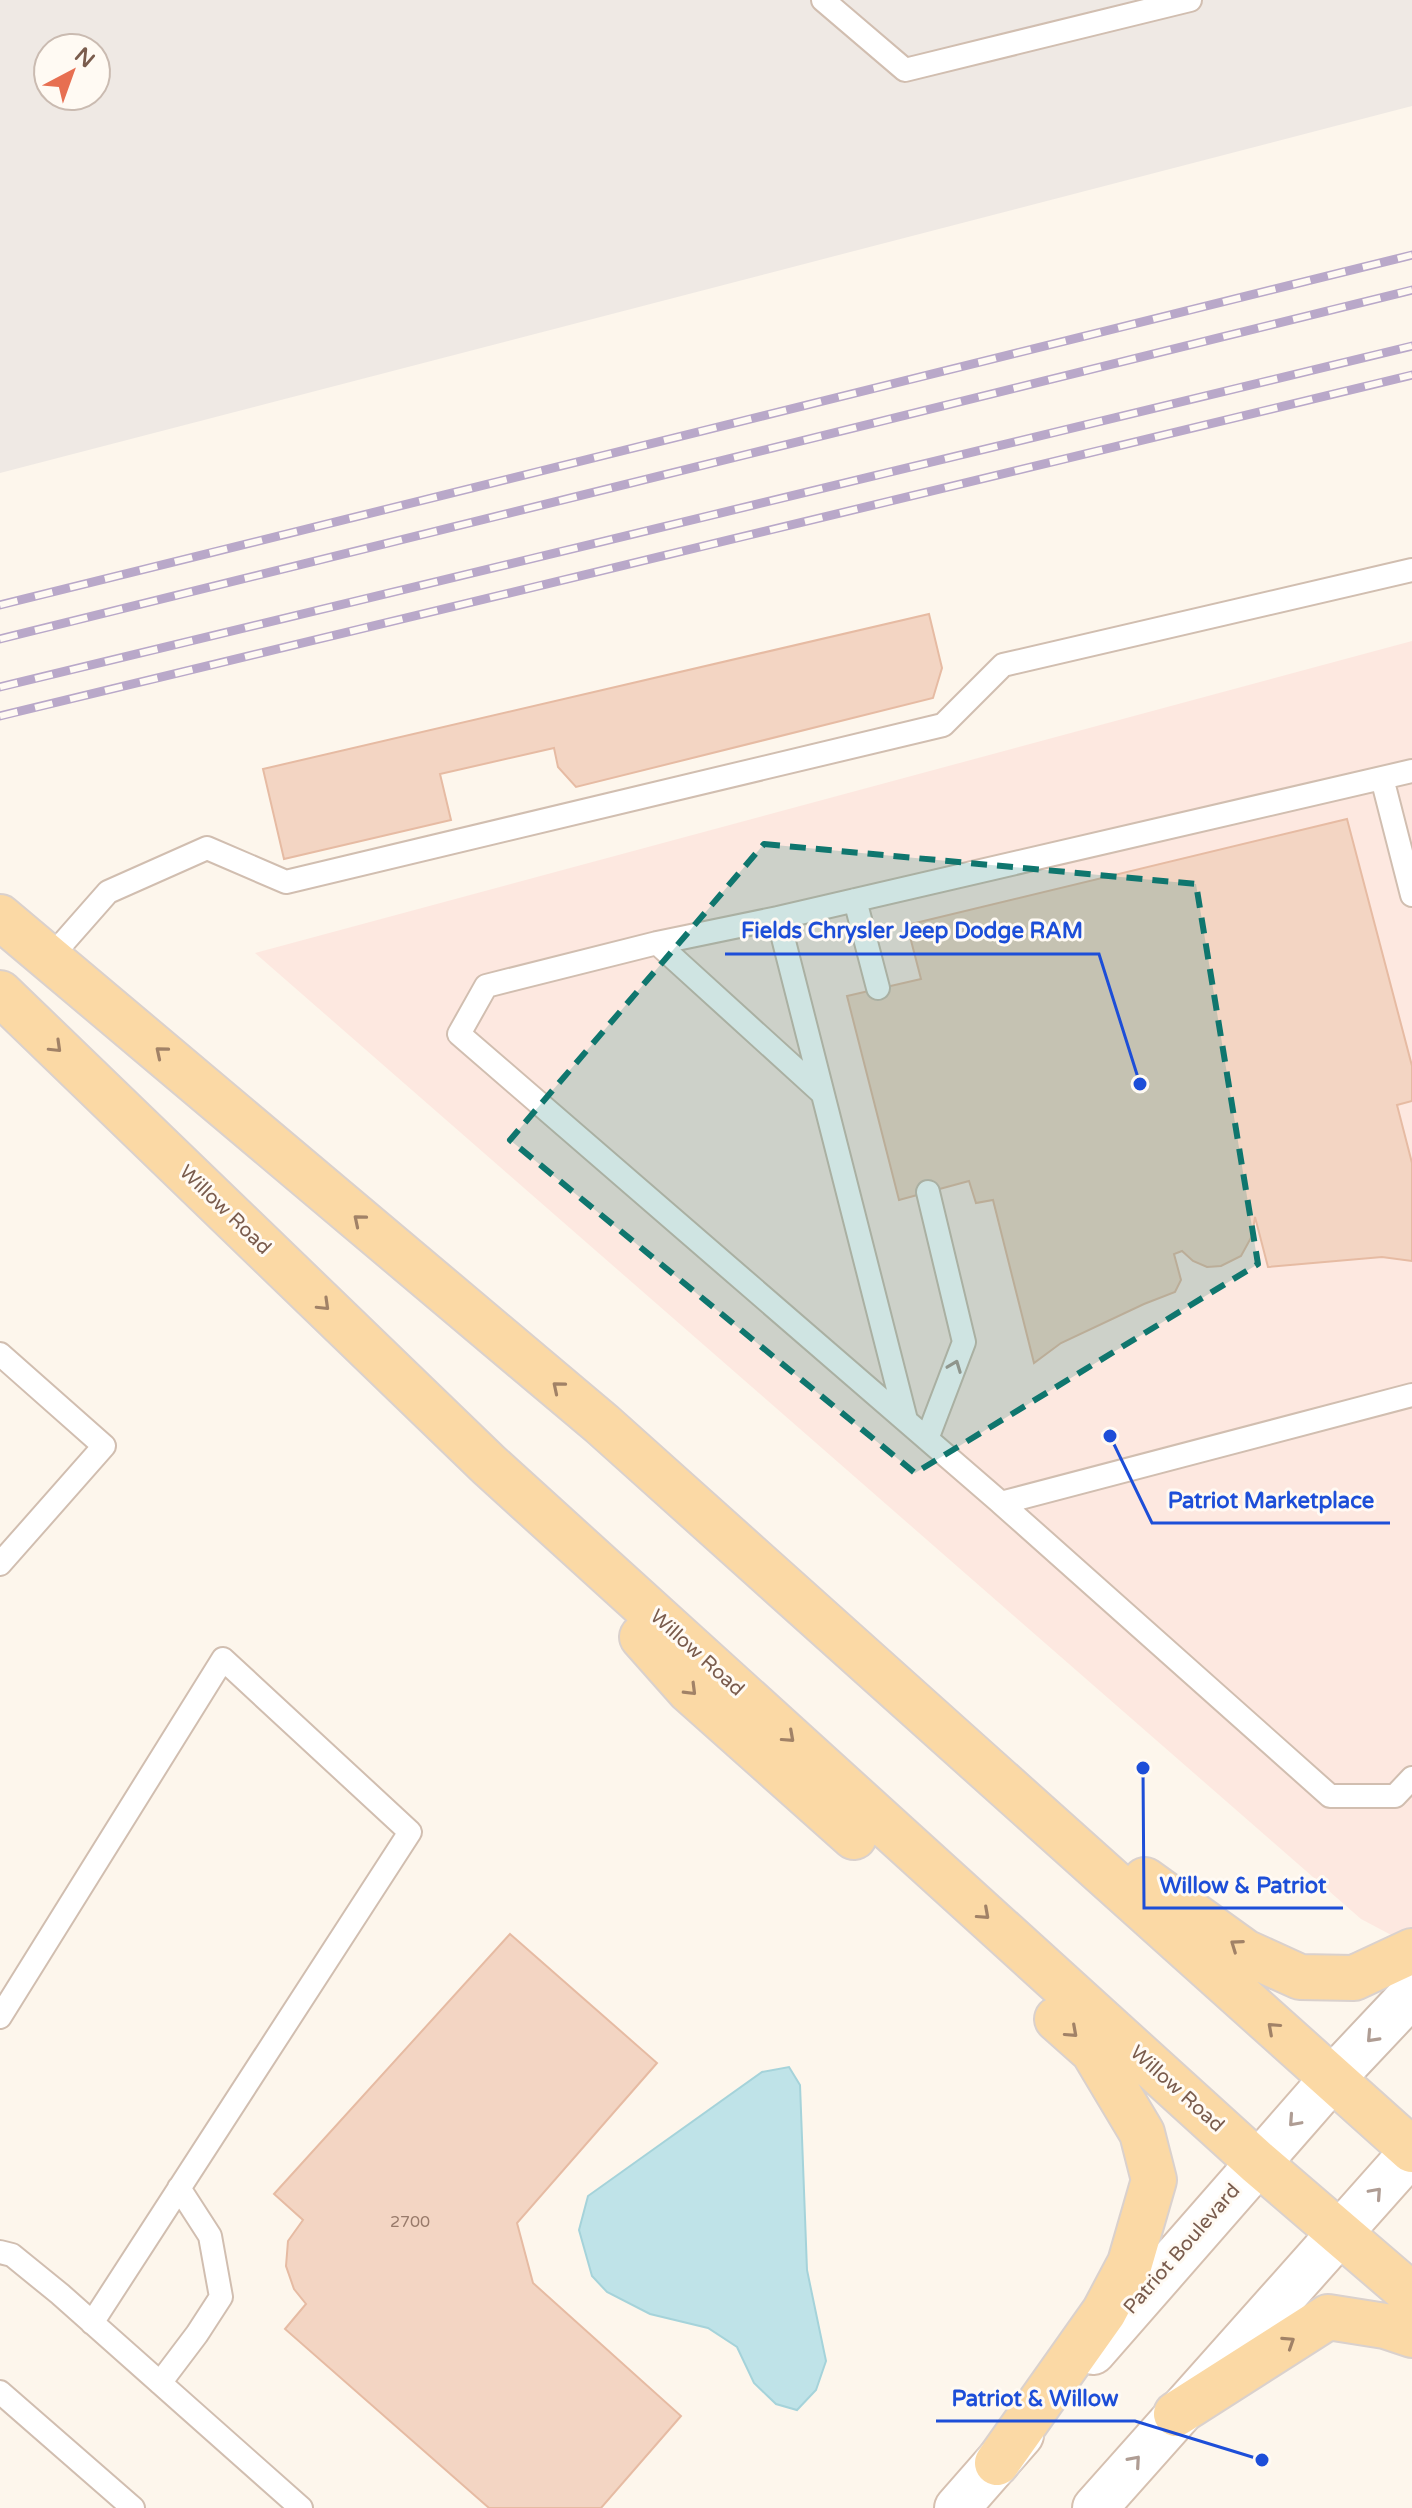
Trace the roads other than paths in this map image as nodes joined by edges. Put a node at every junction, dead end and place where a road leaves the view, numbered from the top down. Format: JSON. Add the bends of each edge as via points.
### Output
{"nodes":[{"id":1,"x":823,"y":0,"type":"edge"},
{"id":2,"x":1190,"y":0,"type":"edge"},
{"id":3,"x":1412,"y":570,"type":"edge"},
{"id":4,"x":1412,"y":771,"type":"edge"},
{"id":5,"x":1382,"y":778,"type":"junction"},
{"id":6,"x":1412,"y":895,"type":"edge"},
{"id":7,"x":855,"y":900,"type":"junction"},
{"id":8,"x":0,"y":917,"type":"edge"},
{"id":9,"x":778,"y":918,"type":"junction"},
{"id":10,"x":657,"y":943,"type":"junction"},
{"id":11,"x":49,"y":959,"type":"junction"},
{"id":12,"x":878,"y":988,"type":"dead end"},
{"id":13,"x":0,"y":993,"type":"edge"},
{"id":14,"x":822,"y":1094,"type":"junction"},
{"id":15,"x":928,"y":1192,"type":"dead end"},
{"id":16,"x":0,"y":1354,"type":"edge"},
{"id":17,"x":1412,"y":1395,"type":"edge"},
{"id":18,"x":906,"y":1420,"type":"junction"},
{"id":19,"x":602,"y":1424,"type":"junction"},
{"id":20,"x":927,"y":1439,"type":"junction"},
{"id":21,"x":489,"y":1465,"type":"junction"},
{"id":22,"x":1001,"y":1503,"type":"junction"},
{"id":23,"x":8,"y":1539,"type":"edge"},
{"id":24,"x":0,"y":1564,"type":"edge"},
{"id":25,"x":1412,"y":1778,"type":"edge"},
{"id":26,"x":1412,"y":1951,"type":"edge"},
{"id":27,"x":1412,"y":1994,"type":"edge"},
{"id":28,"x":0,"y":2017,"type":"edge"},
{"id":29,"x":1331,"y":2080,"type":"junction"},
{"id":30,"x":1412,"y":2151,"type":"edge"},
{"id":31,"x":1257,"y":2162,"type":"junction"},
{"id":32,"x":179,"y":2188,"type":"junction"},
{"id":33,"x":1339,"y":2233,"type":"junction"},
{"id":34,"x":0,"y":2252,"type":"edge"},
{"id":35,"x":1412,"y":2295,"type":"edge"},
{"id":36,"x":92,"y":2323,"type":"junction"},
{"id":37,"x":1412,"y":2335,"type":"edge"},
{"id":38,"x":160,"y":2383,"type":"junction"},
{"id":39,"x":0,"y":2392,"type":"edge"},
{"id":40,"x":1176,"y":2414,"type":"junction"},
{"id":41,"x":997,"y":2463,"type":"junction"},
{"id":42,"x":133,"y":2508,"type":"edge"},
{"id":43,"x":301,"y":2508,"type":"edge"},
{"id":44,"x":957,"y":2508,"type":"edge"},
{"id":45,"x":1095,"y":2508,"type":"edge"}],
"edges":[{"from":1,"to":2,"type":"lane","via":[[905,70]]},
{"from":3,"to":11,"type":"lane","via":[[1003,665],[943,725],[286,882],[207,848],[108,892]]},
{"from":4,"to":5,"type":"lane"},
{"from":5,"to":6,"type":"lane"},
{"from":5,"to":7,"type":"lane"},
{"from":7,"to":9,"type":"lane"},
{"from":7,"to":12,"type":"lane"},
{"from":8,"to":11,"type":"main road"},
{"from":9,"to":10,"type":"lane"},
{"from":9,"to":14,"type":"lane"},
{"from":10,"to":14,"type":"lane"},
{"from":10,"to":18,"type":"lane","via":[[486,986],[459,1034]]},
{"from":19,"to":11,"type":"main road","one_way":true},
{"from":13,"to":21,"type":"main road","name":"Willow Road","one_way":true},
{"from":14,"to":18,"type":"lane"},
{"from":20,"to":15,"type":"lane","one_way":true,"via":[[964,1342]]},
{"from":16,"to":23,"type":"lane","via":[[104,1446]]},
{"from":17,"to":22,"type":"lane"},
{"from":18,"to":20,"type":"lane"},
{"from":26,"to":19,"type":"main road","one_way":true,"via":[[1354,1978],[1300,1977],[1245,1952],[1102,1848],[702,1491]]},
{"from":29,"to":19,"type":"main road","one_way":true},
{"from":20,"to":22,"type":"lane"},
{"from":21,"to":31,"type":"main road","name":"Willow Road","one_way":true},
{"from":21,"to":41,"type":"main road","one_way":true,"via":[[689,1690],[1093,2051],[1142,2133],[1154,2180],[1130,2263],[1104,2312]]},
{"from":22,"to":25,"type":"lane","via":[[1330,1796],[1395,1796]]},
{"from":23,"to":24,"type":"lane"},
{"from":27,"to":29,"type":"main road","name":"Patriot Boulevard","one_way":true},
{"from":28,"to":32,"type":"lane","via":[[223,1659],[410,1832]]},
{"from":29,"to":30,"type":"main road"},
{"from":29,"to":31,"type":"main road","name":"Patriot Boulevard","one_way":true},
{"from":33,"to":30,"type":"main road","one_way":true},
{"from":31,"to":33,"type":"main road","name":"Willow Road"},
{"from":31,"to":41,"type":"main road","name":"Patriot Boulevard"},
{"from":32,"to":36,"type":"lane"},
{"from":32,"to":38,"type":"lane","via":[[210,2236],[221,2297]]},
{"from":33,"to":35,"type":"main road","name":"Willow Road"},
{"from":33,"to":40,"type":"main road"},
{"from":34,"to":36,"type":"lane","via":[[12,2255]]},
{"from":36,"to":38,"type":"lane"},
{"from":40,"to":37,"type":"main road","one_way":true,"via":[[1328,2317]]},
{"from":38,"to":43,"type":"lane"},
{"from":39,"to":42,"type":"lane"},
{"from":45,"to":40,"type":"main road","one_way":true},
{"from":41,"to":44,"type":"main road","name":"Patriot Boulevard"}]}
